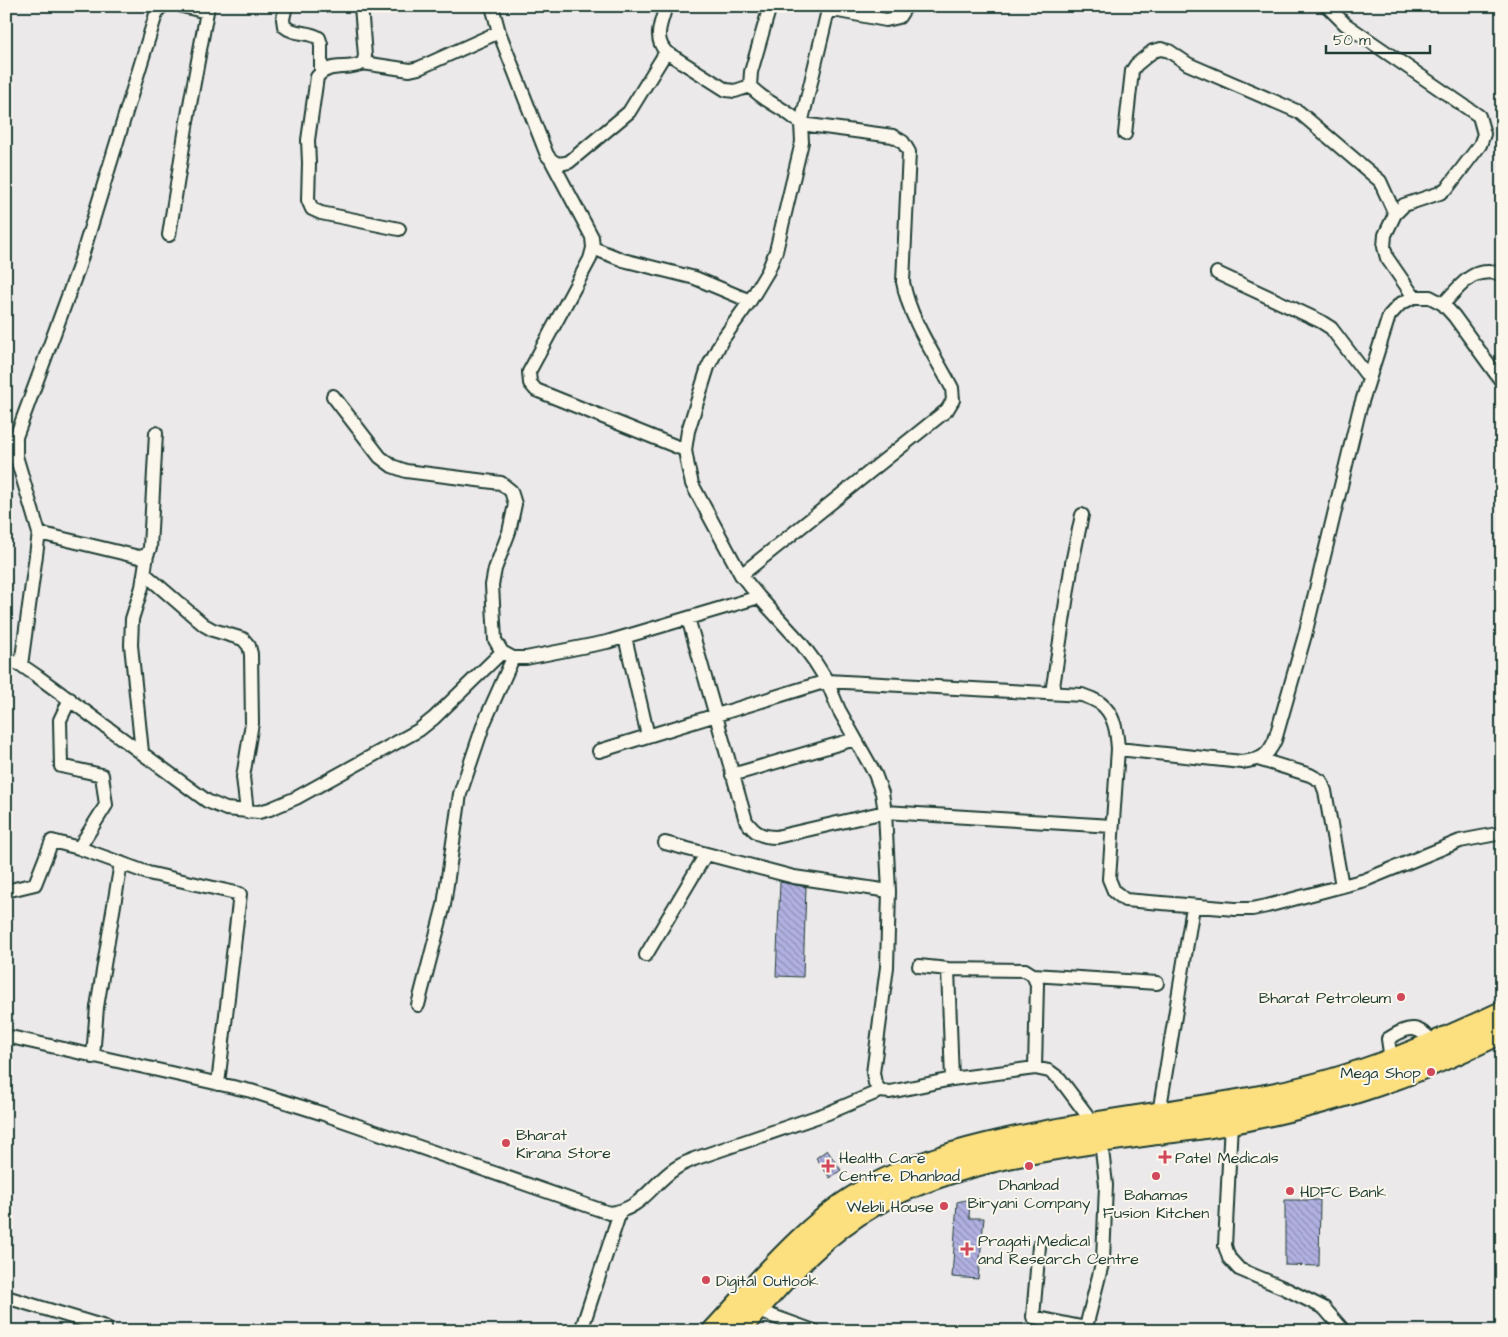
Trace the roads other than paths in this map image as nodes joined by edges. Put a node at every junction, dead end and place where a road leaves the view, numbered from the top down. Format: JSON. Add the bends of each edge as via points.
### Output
{"nodes":[{"id":1,"x":162,"y":6,"type":"edge"},
{"id":2,"x":182,"y":6,"type":"edge"},
{"id":3,"x":286,"y":6,"type":"edge"},
{"id":4,"x":361,"y":6,"type":"edge"},
{"id":5,"x":492,"y":6,"type":"edge"},
{"id":6,"x":770,"y":6,"type":"edge"},
{"id":7,"x":906,"y":6,"type":"edge"},
{"id":8,"x":1327,"y":6,"type":"edge"},
{"id":9,"x":665,"y":7,"type":"edge"},
{"id":10,"x":829,"y":8,"type":"edge"},
{"id":11,"x":208,"y":9,"type":"edge"},
{"id":12,"x":499,"y":32,"type":"junction"},
{"id":13,"x":666,"y":52,"type":"junction"},
{"id":14,"x":363,"y":63,"type":"junction"},
{"id":15,"x":321,"y":71,"type":"junction"},
{"id":16,"x":750,"y":86,"type":"junction"},
{"id":17,"x":801,"y":124,"type":"junction"},
{"id":18,"x":1125,"y":134,"type":"dead end"},
{"id":19,"x":552,"y":162,"type":"junction"},
{"id":20,"x":1395,"y":214,"type":"junction"},
{"id":21,"x":399,"y":229,"type":"dead end"},
{"id":22,"x":169,"y":235,"type":"dead end"},
{"id":23,"x":592,"y":248,"type":"junction"},
{"id":24,"x":1217,"y":273,"type":"dead end"},
{"id":25,"x":1502,"y":274,"type":"edge"},
{"id":26,"x":1414,"y":297,"type":"junction"},
{"id":27,"x":750,"y":301,"type":"junction"},
{"id":28,"x":1443,"y":304,"type":"junction"},
{"id":29,"x":1369,"y":378,"type":"junction"},
{"id":30,"x":1502,"y":382,"type":"edge"},
{"id":31,"x":333,"y":396,"type":"dead end"},
{"id":32,"x":156,"y":433,"type":"dead end"},
{"id":33,"x":685,"y":450,"type":"junction"},
{"id":34,"x":1082,"y":514,"type":"dead end"},
{"id":35,"x":39,"y":533,"type":"junction"},
{"id":36,"x":147,"y":555,"type":"junction"},
{"id":37,"x":145,"y":574,"type":"junction"},
{"id":38,"x":741,"y":575,"type":"junction"},
{"id":39,"x":758,"y":598,"type":"junction"},
{"id":40,"x":688,"y":618,"type":"junction"},
{"id":41,"x":625,"y":637,"type":"junction"},
{"id":42,"x":508,"y":655,"type":"junction"},
{"id":43,"x":6,"y":659,"type":"edge"},
{"id":44,"x":21,"y":665,"type":"junction"},
{"id":45,"x":827,"y":681,"type":"junction"},
{"id":46,"x":1052,"y":693,"type":"junction"},
{"id":47,"x":70,"y":700,"type":"junction"},
{"id":48,"x":715,"y":716,"type":"junction"},
{"id":49,"x":648,"y":736,"type":"junction"},
{"id":50,"x":855,"y":739,"type":"junction"},
{"id":51,"x":1118,"y":749,"type":"junction"},
{"id":52,"x":599,"y":751,"type":"dead end"},
{"id":53,"x":142,"y":752,"type":"junction"},
{"id":54,"x":1258,"y":759,"type":"junction"},
{"id":55,"x":732,"y":775,"type":"junction"},
{"id":56,"x":247,"y":812,"type":"junction"},
{"id":57,"x":885,"y":812,"type":"junction"},
{"id":58,"x":1112,"y":826,"type":"junction"},
{"id":59,"x":1502,"y":833,"type":"edge"},
{"id":60,"x":665,"y":843,"type":"dead end"},
{"id":61,"x":79,"y":848,"type":"junction"},
{"id":62,"x":706,"y":854,"type":"junction"},
{"id":63,"x":121,"y":863,"type":"junction"},
{"id":64,"x":1342,"y":886,"type":"junction"},
{"id":65,"x":889,"y":890,"type":"junction"},
{"id":66,"x":6,"y":891,"type":"edge"},
{"id":67,"x":1193,"y":906,"type":"junction"},
{"id":68,"x":646,"y":955,"type":"dead end"},
{"id":69,"x":919,"y":966,"type":"dead end"},
{"id":70,"x":948,"y":968,"type":"junction"},
{"id":71,"x":1033,"y":975,"type":"junction"},
{"id":72,"x":1157,"y":983,"type":"dead end"},
{"id":73,"x":418,"y":1005,"type":"dead end"},
{"id":74,"x":1502,"y":1013,"type":"edge"},
{"id":75,"x":1502,"y":1032,"type":"edge"},
{"id":76,"x":6,"y":1036,"type":"edge"},
{"id":77,"x":93,"y":1057,"type":"junction"},
{"id":78,"x":1035,"y":1068,"type":"junction"},
{"id":79,"x":952,"y":1079,"type":"junction"},
{"id":80,"x":218,"y":1084,"type":"junction"},
{"id":81,"x":880,"y":1091,"type":"junction"},
{"id":82,"x":1159,"y":1114,"type":"junction"},
{"id":83,"x":1231,"y":1122,"type":"junction"},
{"id":84,"x":1097,"y":1132,"type":"junction"},
{"id":85,"x":620,"y":1212,"type":"junction"},
{"id":86,"x":1040,"y":1246,"type":"dead end"},
{"id":87,"x":6,"y":1297,"type":"edge"},
{"id":88,"x":747,"y":1307,"type":"junction"},
{"id":89,"x":106,"y":1326,"type":"dead end"},
{"id":90,"x":1086,"y":1330,"type":"edge"},
{"id":91,"x":581,"y":1331,"type":"edge"},
{"id":92,"x":714,"y":1331,"type":"edge"},
{"id":93,"x":737,"y":1331,"type":"edge"},
{"id":94,"x":814,"y":1331,"type":"edge"},
{"id":95,"x":1344,"y":1331,"type":"edge"}],
"edges":[{"from":1,"to":35,"type":"street","via":[[157,11],[78,269],[16,437],[16,456]]},
{"from":2,"to":11,"type":"street"},
{"from":3,"to":15,"type":"street","via":[[283,19],[289,31],[313,34],[319,38]]},
{"from":4,"to":14,"type":"street"},
{"from":5,"to":12,"type":"street"},
{"from":6,"to":16,"type":"street"},
{"from":7,"to":10,"type":"street","via":[[899,17],[886,20]]},
{"from":8,"to":20,"type":"street","via":[[1345,24],[1479,116],[1483,126],[1480,145],[1448,187],[1440,193],[1404,205]]},
{"from":9,"to":13,"type":"street","via":[[658,34],[660,45]]},
{"from":10,"to":17,"type":"street"},
{"from":11,"to":22,"type":"street"},
{"from":12,"to":14,"type":"street","via":[[419,68],[410,70]]},
{"from":12,"to":19,"type":"street"},
{"from":13,"to":16,"type":"street","via":[[726,90]]},
{"from":13,"to":19,"type":"street","via":[[635,105],[622,120],[569,162],[561,165]]},
{"from":14,"to":15,"type":"street","via":[[357,67]]},
{"from":15,"to":21,"type":"street","via":[[308,140],[308,200],[312,210]]},
{"from":16,"to":17,"type":"street","via":[[758,96],[792,114]]},
{"from":17,"to":27,"type":"street","via":[[802,142],[776,251]]},
{"from":17,"to":38,"type":"street","via":[[893,136],[903,142],[909,152],[903,282],[911,312],[952,388],[953,400],[947,410]]},
{"from":18,"to":20,"type":"street","via":[[1132,71],[1153,51],[1169,50],[1188,64],[1299,112],[1380,181]]},
{"from":19,"to":23,"type":"street","via":[[592,237]]},
{"from":20,"to":26,"type":"street","via":[[1385,235],[1384,248],[1387,258]]},
{"from":23,"to":27,"type":"street","via":[[623,260],[695,278]]},
{"from":23,"to":33,"type":"street","via":[[590,259],[529,372],[530,383],[536,390]]},
{"from":24,"to":29,"type":"street","via":[[1331,328]]},
{"from":25,"to":28,"type":"street","via":[[1490,271],[1470,276]]},
{"from":26,"to":28,"type":"street","via":[[1430,297]]},
{"from":26,"to":29,"type":"street","via":[[1400,304],[1389,316]]},
{"from":27,"to":33,"type":"street","via":[[722,340],[708,367]]},
{"from":28,"to":30,"type":"street"},
{"from":29,"to":54,"type":"street","via":[[1305,635],[1275,740],[1270,752]]},
{"from":31,"to":42,"type":"street","via":[[380,457],[392,466],[406,471],[501,483],[511,491],[515,504],[492,585],[495,640]]},
{"from":32,"to":36,"type":"street"},
{"from":33,"to":38,"type":"street","via":[[692,484]]},
{"from":34,"to":46,"type":"street"},
{"from":35,"to":36,"type":"street","via":[[139,557]]},
{"from":35,"to":44,"type":"street"},
{"from":36,"to":37,"type":"street"},
{"from":37,"to":53,"type":"street","via":[[130,630]]},
{"from":37,"to":56,"type":"street","via":[[204,625],[243,639],[249,646],[252,723],[243,777]]},
{"from":38,"to":39,"type":"street"},
{"from":39,"to":40,"type":"street"},
{"from":39,"to":45,"type":"street","via":[[801,643]]},
{"from":40,"to":41,"type":"street"},
{"from":40,"to":48,"type":"street"},
{"from":41,"to":42,"type":"street","via":[[526,658]]},
{"from":41,"to":49,"type":"street"},
{"from":42,"to":56,"type":"street","via":[[419,730],[296,798],[270,809]]},
{"from":42,"to":73,"type":"street","via":[[460,794],[444,905]]},
{"from":43,"to":44,"type":"street"},
{"from":44,"to":47,"type":"street"},
{"from":45,"to":46,"type":"street"},
{"from":45,"to":48,"type":"street"},
{"from":45,"to":50,"type":"street"},
{"from":46,"to":51,"type":"street","via":[[1082,695],[1101,704],[1113,718]]},
{"from":47,"to":53,"type":"street"},
{"from":47,"to":61,"type":"street","via":[[60,720],[61,766],[102,775],[106,805]]},
{"from":48,"to":49,"type":"street"},
{"from":48,"to":55,"type":"street"},
{"from":49,"to":52,"type":"street"},
{"from":50,"to":55,"type":"street"},
{"from":50,"to":57,"type":"street","via":[[875,774]]},
{"from":51,"to":54,"type":"street","via":[[1242,762]]},
{"from":51,"to":58,"type":"street"},
{"from":53,"to":56,"type":"street","via":[[207,801],[226,809]]},
{"from":54,"to":64,"type":"street","via":[[1321,781]]},
{"from":55,"to":57,"type":"street","via":[[746,821],[754,832],[764,837]]},
{"from":57,"to":58,"type":"street"},
{"from":57,"to":65,"type":"street"},
{"from":58,"to":67,"type":"street","via":[[1109,879],[1114,891],[1125,900]]},
{"from":59,"to":64,"type":"street","via":[[1460,840],[1365,880]]},
{"from":60,"to":62,"type":"street"},
{"from":61,"to":63,"type":"street"},
{"from":61,"to":66,"type":"street","via":[[52,842],[35,884]]},
{"from":62,"to":65,"type":"street","via":[[794,877]]},
{"from":62,"to":68,"type":"street"},
{"from":63,"to":77,"type":"street","via":[[97,1007]]},
{"from":63,"to":80,"type":"street","via":[[148,873],[240,894]]},
{"from":64,"to":67,"type":"street","via":[[1252,909]]},
{"from":65,"to":81,"type":"street","via":[[887,967],[873,1073],[874,1083]]},
{"from":67,"to":82,"type":"street"},
{"from":69,"to":70,"type":"street"},
{"from":70,"to":71,"type":"street","via":[[1025,970]]},
{"from":70,"to":79,"type":"street"},
{"from":71,"to":72,"type":"street"},
{"from":71,"to":78,"type":"street","via":[[1037,984]]},
{"from":74,"to":82,"type":"highway","via":[[1435,1043],[1323,1084]]},
{"from":75,"to":83,"type":"highway","via":[[1392,1080],[1303,1108]]},
{"from":76,"to":77,"type":"street"},
{"from":77,"to":80,"type":"street"},
{"from":78,"to":79,"type":"street"},
{"from":78,"to":84,"type":"street","via":[[1060,1079]]},
{"from":79,"to":81,"type":"street","via":[[890,1092]]},
{"from":80,"to":85,"type":"street","via":[[324,1114],[600,1211]]},
{"from":81,"to":85,"type":"street","via":[[828,1113],[694,1159],[675,1168],[631,1208]]},
{"from":82,"to":84,"type":"highway"},
{"from":83,"to":84,"type":"highway"},
{"from":83,"to":95,"type":"street","via":[[1225,1246],[1229,1258],[1239,1269],[1324,1308]]},
{"from":84,"to":88,"type":"highway","via":[[1042,1151],[939,1176],[901,1191],[833,1232]]},
{"from":84,"to":90,"type":"street","via":[[1106,1185],[1103,1260]]},
{"from":85,"to":91,"type":"street"},
{"from":86,"to":90,"type":"street","via":[[1033,1317]]},
{"from":87,"to":89,"type":"street"},
{"from":88,"to":92,"type":"highway"},
{"from":88,"to":93,"type":"highway"},
{"from":88,"to":94,"type":"street"}]}
